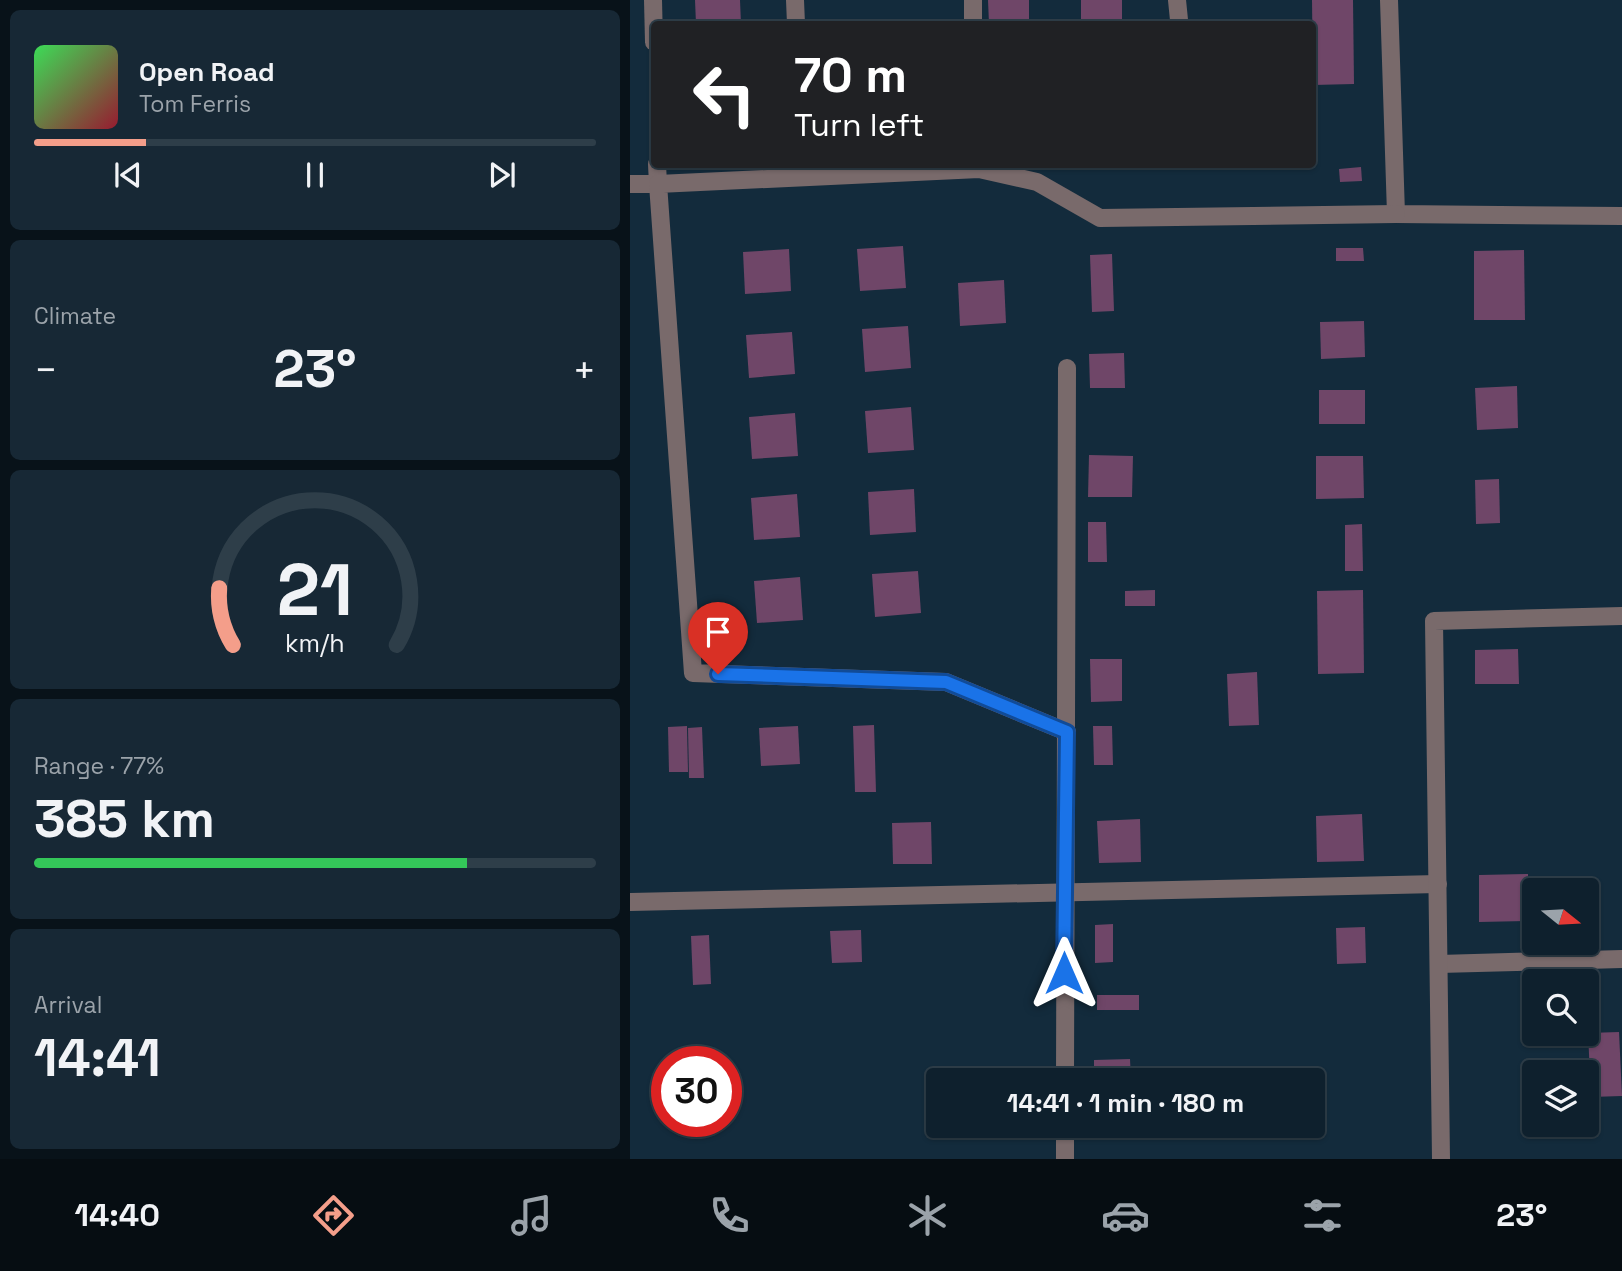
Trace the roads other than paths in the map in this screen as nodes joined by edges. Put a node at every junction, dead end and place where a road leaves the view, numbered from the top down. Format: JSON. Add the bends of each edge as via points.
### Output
{"nodes":[{"id":1,"x":653,"y":0,"type":"edge"},
{"id":2,"x":794,"y":0,"type":"edge"},
{"id":3,"x":973,"y":0,"type":"edge"},
{"id":4,"x":1177,"y":0,"type":"edge"},
{"id":5,"x":1389,"y":0,"type":"edge"},
{"id":6,"x":1179,"y":20,"type":"dead end"},
{"id":7,"x":654,"y":21,"type":"edge"},
{"id":8,"x":796,"y":21,"type":"edge"},
{"id":9,"x":973,"y":21,"type":"edge"},
{"id":10,"x":657,"y":168,"type":"edge"},
{"id":11,"x":960,"y":168,"type":"edge"},
{"id":12,"x":983,"y":168,"type":"edge"},
{"id":13,"x":630,"y":184,"type":"edge"},
{"id":14,"x":658,"y":184,"type":"junction"},
{"id":15,"x":1396,"y":214,"type":"junction"},
{"id":16,"x":1622,"y":216,"type":"edge"},
{"id":17,"x":1068,"y":368,"type":"dead end"},
{"id":18,"x":1622,"y":616,"type":"edge"},
{"id":19,"x":1067,"y":732,"type":"junction"},
{"id":20,"x":1438,"y":884,"type":"junction"},
{"id":21,"x":1063,"y":892,"type":"junction"},
{"id":22,"x":630,"y":902,"type":"edge"},
{"id":23,"x":1622,"y":959,"type":"edge"},
{"id":24,"x":1439,"y":964,"type":"junction"},
{"id":25,"x":1065,"y":1068,"type":"edge"},
{"id":26,"x":1065,"y":1138,"type":"edge"},
{"id":27,"x":1065,"y":1159,"type":"edge"},
{"id":28,"x":1441,"y":1159,"type":"edge"}],
"edges":[{"from":1,"to":7,"type":"street"},
{"from":2,"to":8,"type":"street"},
{"from":3,"to":9,"type":"street"},
{"from":4,"to":6,"type":"street"},
{"from":5,"to":15,"type":"street"},
{"from":10,"to":14,"type":"street"},
{"from":11,"to":14,"type":"street"},
{"from":12,"to":15,"type":"street","via":[[1037,182],[1100,218]]},
{"from":13,"to":14,"type":"street"},
{"from":14,"to":19,"type":"street","via":[[693,673],[946,682]]},
{"from":15,"to":16,"type":"street"},
{"from":17,"to":19,"type":"street"},
{"from":18,"to":20,"type":"street","via":[[1434,621]]},
{"from":19,"to":21,"type":"street"},
{"from":20,"to":21,"type":"street"},
{"from":20,"to":24,"type":"street"},
{"from":21,"to":22,"type":"street"},
{"from":21,"to":25,"type":"street"},
{"from":23,"to":24,"type":"street"},
{"from":24,"to":28,"type":"street"},
{"from":26,"to":27,"type":"street"}]}
